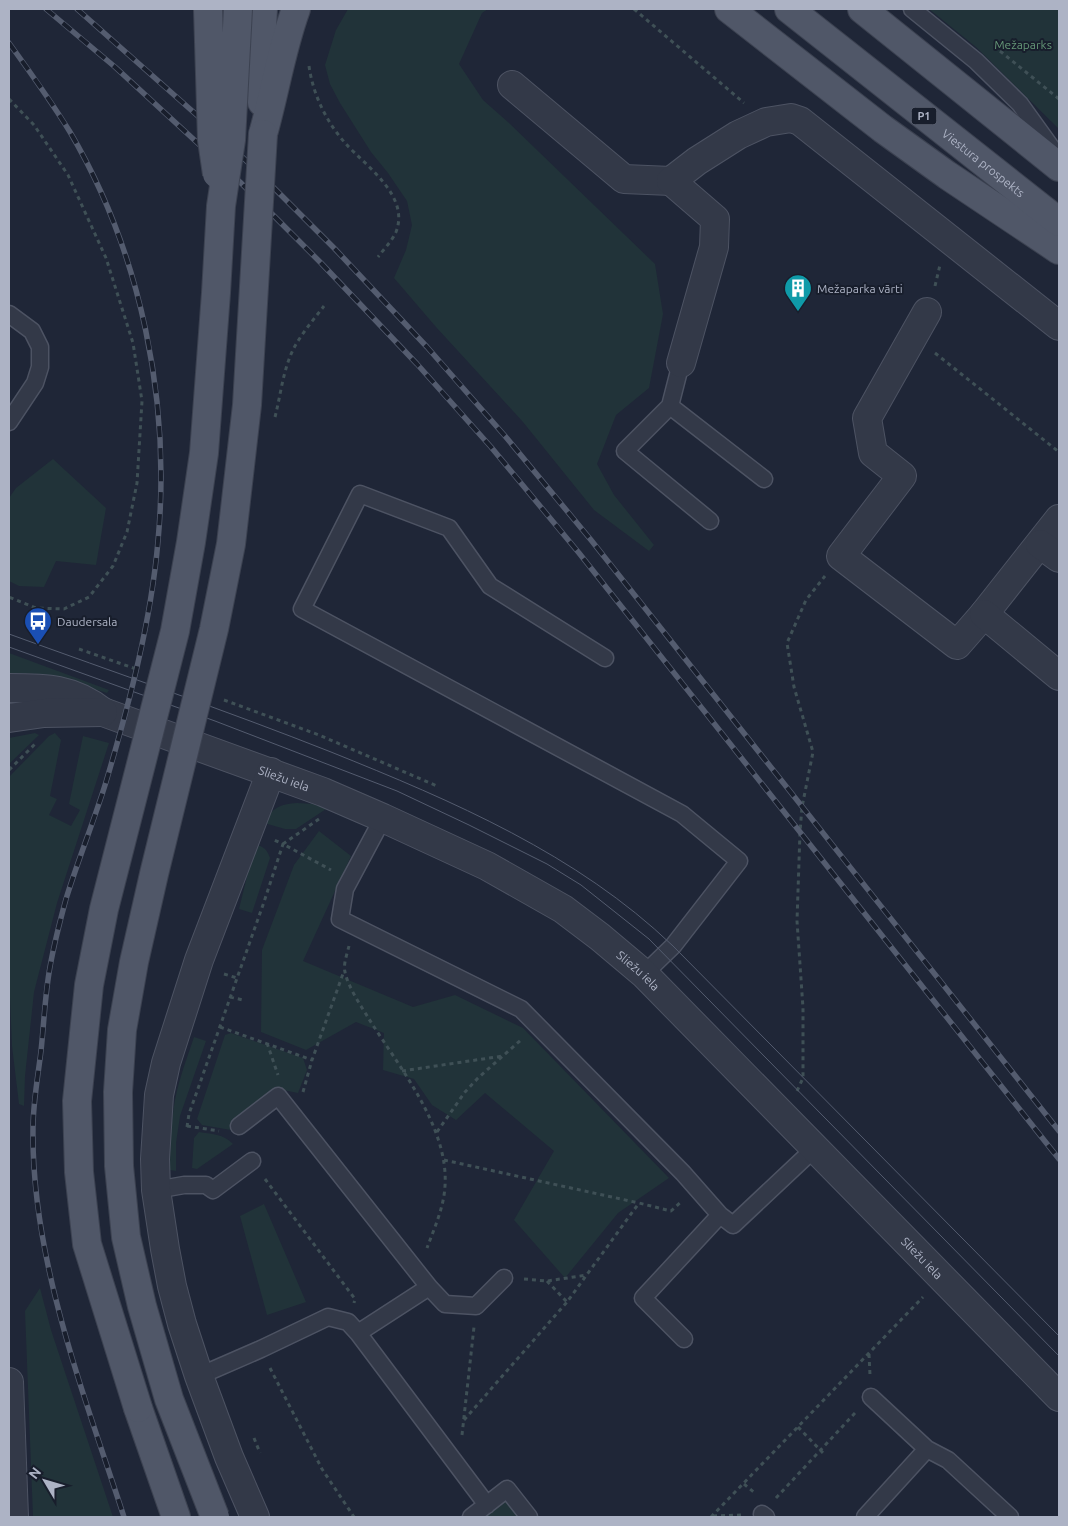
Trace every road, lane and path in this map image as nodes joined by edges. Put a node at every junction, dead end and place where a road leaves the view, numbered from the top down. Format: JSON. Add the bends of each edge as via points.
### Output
{"nodes":[{"id":1,"x":208,"y":9,"type":"edge"},
{"id":2,"x":238,"y":9,"type":"edge"},
{"id":3,"x":263,"y":9,"type":"edge"},
{"id":4,"x":296,"y":9,"type":"edge"},
{"id":5,"x":729,"y":9,"type":"edge"},
{"id":6,"x":789,"y":9,"type":"edge"},
{"id":7,"x":862,"y":9,"type":"edge"},
{"id":8,"x":912,"y":9,"type":"edge"},
{"id":9,"x":993,"y":45,"type":"dead end"},
{"id":10,"x":309,"y":64,"type":"dead end"},
{"id":11,"x":512,"y":85,"type":"dead end"},
{"id":12,"x":9,"y":99,"type":"edge"},
{"id":13,"x":1059,"y":99,"type":"edge"},
{"id":14,"x":264,"y":134,"type":"junction"},
{"id":15,"x":1059,"y":158,"type":"edge"},
{"id":16,"x":1059,"y":167,"type":"edge"},
{"id":17,"x":671,"y":181,"type":"junction"},
{"id":18,"x":220,"y":206,"type":"junction"},
{"id":19,"x":1059,"y":222,"type":"edge"},
{"id":20,"x":1059,"y":250,"type":"edge"},
{"id":21,"x":378,"y":257,"type":"dead end"},
{"id":22,"x":927,"y":312,"type":"dead end"},
{"id":23,"x":9,"y":314,"type":"edge"},
{"id":24,"x":1059,"y":326,"type":"edge"},
{"id":25,"x":914,"y":336,"type":"junction"},
{"id":26,"x":681,"y":363,"type":"joint"},
{"id":27,"x":670,"y":406,"type":"junction"},
{"id":28,"x":9,"y":422,"type":"edge"},
{"id":29,"x":1059,"y":452,"type":"edge"},
{"id":30,"x":764,"y":479,"type":"dead end"},
{"id":31,"x":1059,"y":519,"type":"edge"},
{"id":32,"x":710,"y":521,"type":"dead end"},
{"id":33,"x":1050,"y":551,"type":"edge"},
{"id":34,"x":841,"y":556,"type":"junction"},
{"id":35,"x":9,"y":597,"type":"edge"},
{"id":36,"x":984,"y":614,"type":"junction"},
{"id":37,"x":79,"y":648,"type":"dead end"},
{"id":38,"x":605,"y":658,"type":"dead end"},
{"id":39,"x":144,"y":672,"type":"dead end"},
{"id":40,"x":1059,"y":676,"type":"edge"},
{"id":41,"x":9,"y":688,"type":"edge"},
{"id":42,"x":219,"y":699,"type":"dead end"},
{"id":43,"x":102,"y":712,"type":"junction"},
{"id":44,"x":9,"y":718,"type":"edge"},
{"id":45,"x":38,"y":741,"type":"dead end"},
{"id":46,"x":9,"y":770,"type":"edge"},
{"id":47,"x":271,"y":772,"type":"junction"},
{"id":48,"x":437,"y":786,"type":"dead end"},
{"id":49,"x":383,"y":818,"type":"junction"},
{"id":50,"x":283,"y":844,"type":"dead end"},
{"id":51,"x":350,"y":881,"type":"junction"},
{"id":52,"x":352,"y":925,"type":"junction"},
{"id":53,"x":344,"y":971,"type":"junction"},
{"id":54,"x":223,"y":974,"type":"dead end"},
{"id":55,"x":644,"y":974,"type":"junction"},
{"id":56,"x":237,"y":978,"type":"dead end"},
{"id":57,"x":230,"y":997,"type":"dead end"},
{"id":58,"x":243,"y":1000,"type":"dead end"},
{"id":59,"x":536,"y":1025,"type":"junction"},
{"id":60,"x":220,"y":1026,"type":"dead end"},
{"id":61,"x":267,"y":1043,"type":"junction"},
{"id":62,"x":503,"y":1056,"type":"junction"},
{"id":63,"x":312,"y":1060,"type":"junction"},
{"id":64,"x":402,"y":1071,"type":"junction"},
{"id":65,"x":278,"y":1096,"type":"junction"},
{"id":66,"x":289,"y":1109,"type":"junction"},
{"id":67,"x":788,"y":1120,"type":"junction"},
{"id":68,"x":238,"y":1126,"type":"dead end"},
{"id":69,"x":437,"y":1132,"type":"junction"},
{"id":70,"x":815,"y":1148,"type":"junction"},
{"id":71,"x":444,"y":1160,"type":"junction"},
{"id":72,"x":252,"y":1162,"type":"joint"},
{"id":73,"x":695,"y":1187,"type":"junction"},
{"id":74,"x":156,"y":1190,"type":"junction"},
{"id":75,"x":639,"y":1204,"type":"junction"},
{"id":76,"x":720,"y":1215,"type":"junction"},
{"id":77,"x":418,"y":1272,"type":"junction"},
{"id":78,"x":588,"y":1275,"type":"junction"},
{"id":79,"x":943,"y":1276,"type":"junction"},
{"id":80,"x":504,"y":1278,"type":"joint"},
{"id":81,"x":547,"y":1281,"type":"junction"},
{"id":82,"x":429,"y":1287,"type":"junction"},
{"id":83,"x":567,"y":1302,"type":"junction"},
{"id":84,"x":476,"y":1306,"type":"junction"},
{"id":85,"x":353,"y":1328,"type":"junction"},
{"id":86,"x":684,"y":1339,"type":"dead end"},
{"id":87,"x":261,"y":1349,"type":"junction"},
{"id":88,"x":199,"y":1376,"type":"junction"},
{"id":89,"x":9,"y":1382,"type":"edge"},
{"id":90,"x":871,"y":1397,"type":"joint"},
{"id":91,"x":1059,"y":1397,"type":"edge"},
{"id":92,"x":464,"y":1420,"type":"junction"},
{"id":93,"x":798,"y":1427,"type":"junction"},
{"id":94,"x":927,"y":1449,"type":"junction"},
{"id":95,"x":820,"y":1450,"type":"junction"},
{"id":96,"x":825,"y":1455,"type":"dead end"},
{"id":97,"x":459,"y":1468,"type":"junction"},
{"id":98,"x":744,"y":1484,"type":"junction"},
{"id":99,"x":752,"y":1491,"type":"dead end"},
{"id":100,"x":486,"y":1505,"type":"junction"},
{"id":101,"x":764,"y":1516,"type":"edge"},
{"id":102,"x":14,"y":1517,"type":"edge"},
{"id":103,"x":176,"y":1517,"type":"edge"},
{"id":104,"x":215,"y":1517,"type":"edge"},
{"id":105,"x":254,"y":1517,"type":"edge"},
{"id":106,"x":354,"y":1517,"type":"edge"},
{"id":107,"x":470,"y":1517,"type":"edge"},
{"id":108,"x":529,"y":1517,"type":"edge"},
{"id":109,"x":712,"y":1517,"type":"edge"},
{"id":110,"x":865,"y":1517,"type":"edge"},
{"id":111,"x":1010,"y":1517,"type":"edge"}],
"edges":[{"from":1,"to":18,"type":"main road","bridge":true,"via":[[212,140]]},
{"from":2,"to":18,"type":"main road","bridge":true,"via":[[231,140]]},
{"from":3,"to":14,"type":"main road","via":[[260,64]]},
{"from":4,"to":14,"type":"main road","via":[[284,44]]},
{"from":5,"to":20,"type":"main road","via":[[883,129]]},
{"from":6,"to":19,"type":"main road","name":"Viestura prospekts","number":"P1"},
{"from":7,"to":16,"type":"main road"},
{"from":8,"to":15,"type":"lane","via":[[976,61],[1020,104]]},
{"from":9,"to":13,"type":"path"},
{"from":10,"to":21,"type":"path","via":[[314,90],[335,131],[388,188],[397,206],[396,232]]},
{"from":11,"to":17,"type":"street","via":[[624,179]]},
{"from":12,"to":35,"type":"path","via":[[34,125],[68,175],[106,258],[133,343],[142,401],[136,483],[127,532],[113,566],[89,597],[64,609],[36,608]]},
{"from":14,"to":104,"type":"main road","bridge":true,"via":[[248,396],[231,544],[214,630],[134,962],[122,1030],[118,1092],[119,1166],[126,1237],[169,1399]]},
{"from":17,"to":24,"type":"street","via":[[730,141],[766,122],[791,118],[800,121]]},
{"from":17,"to":26,"type":"street","via":[[715,219],[714,246]]},
{"from":18,"to":103,"type":"main road","bridge":true,"via":[[204,453],[191,542],[175,631],[104,909],[89,985],[77,1101],[79,1172],[87,1244]]},
{"from":22,"to":25,"type":"street"},
{"from":23,"to":28,"type":"lane","via":[[32,331],[40,347],[40,367],[35,383]]},
{"from":25,"to":29,"type":"path"},
{"from":25,"to":34,"type":"street","via":[[867,418],[873,453],[902,476]]},
{"from":26,"to":27,"type":"lane"},
{"from":27,"to":30,"type":"lane"},
{"from":27,"to":32,"type":"lane","via":[[625,451]]},
{"from":31,"to":33,"type":"street"},
{"from":33,"to":36,"type":"street"},
{"from":34,"to":36,"type":"street","via":[[957,645]]},
{"from":34,"to":67,"type":"path","via":[[806,600],[787,643],[794,687],[813,752],[802,807],[797,922],[803,1008],[803,1078]]},
{"from":36,"to":40,"type":"street"},
{"from":37,"to":39,"type":"path"},
{"from":38,"to":55,"type":"lane","via":[[490,586],[449,528],[360,494],[302,609],[682,814],[738,861],[673,946]]},
{"from":41,"to":43,"type":"street","name":"Sliežu iela","via":[[48,689],[74,694]]},
{"from":42,"to":48,"type":"path","via":[[319,735]]},
{"from":43,"to":44,"type":"street","name":"Sliežu iela","via":[[44,713]]},
{"from":43,"to":47,"type":"street","name":"Sliežu iela"},
{"from":45,"to":46,"type":"path"},
{"from":47,"to":49,"type":"street","name":"Sliežu iela"},
{"from":47,"to":74,"type":"street","via":[[199,960],[166,1063],[156,1129]]},
{"from":49,"to":51,"type":"lane"},
{"from":49,"to":55,"type":"street","name":"Sliežu iela","via":[[487,866],[556,905]]},
{"from":50,"to":51,"type":"path"},
{"from":51,"to":52,"type":"lane","via":[[345,889],[340,919]]},
{"from":52,"to":53,"type":"path"},
{"from":52,"to":59,"type":"lane","via":[[521,1009]]},
{"from":53,"to":63,"type":"path"},
{"from":53,"to":64,"type":"path","via":[[355,997]]},
{"from":54,"to":56,"type":"path"},
{"from":55,"to":67,"type":"street","name":"Sliežu iela"},
{"from":57,"to":58,"type":"path"},
{"from":59,"to":62,"type":"path"},
{"from":59,"to":73,"type":"lane"},
{"from":60,"to":61,"type":"path"},
{"from":61,"to":63,"type":"path"},
{"from":61,"to":65,"type":"path","via":[[279,1078]]},
{"from":62,"to":64,"type":"path"},
{"from":62,"to":69,"type":"path","via":[[465,1092]]},
{"from":63,"to":66,"type":"path","via":[[302,1099]]},
{"from":64,"to":69,"type":"path"},
{"from":65,"to":66,"type":"lane"},
{"from":65,"to":68,"type":"lane"},
{"from":66,"to":77,"type":"lane"},
{"from":67,"to":70,"type":"street","name":"Sliežu iela"},
{"from":69,"to":71,"type":"path"},
{"from":70,"to":76,"type":"lane","via":[[733,1225]]},
{"from":70,"to":79,"type":"street","name":"Sliežu iela"},
{"from":71,"to":75,"type":"path"},
{"from":71,"to":77,"type":"path","via":[[446,1186]]},
{"from":72,"to":74,"type":"lane","via":[[213,1190],[206,1184]]},
{"from":72,"to":85,"type":"path","via":[[356,1300]]},
{"from":73,"to":75,"type":"path","via":[[671,1211]]},
{"from":73,"to":76,"type":"lane"},
{"from":74,"to":88,"type":"street","via":[[172,1286]]},
{"from":75,"to":78,"type":"path"},
{"from":76,"to":86,"type":"lane","via":[[643,1298]]},
{"from":77,"to":82,"type":"lane"},
{"from":78,"to":81,"type":"path"},
{"from":78,"to":83,"type":"path"},
{"from":79,"to":91,"type":"street","name":"Sliežu iela"},
{"from":79,"to":93,"type":"path"},
{"from":80,"to":81,"type":"path"},
{"from":80,"to":84,"type":"lane"},
{"from":81,"to":83,"type":"path"},
{"from":82,"to":84,"type":"lane","via":[[446,1304]]},
{"from":82,"to":85,"type":"lane"},
{"from":83,"to":92,"type":"path"},
{"from":84,"to":92,"type":"path"},
{"from":85,"to":87,"type":"lane","via":[[328,1317]]},
{"from":85,"to":97,"type":"lane"},
{"from":87,"to":88,"type":"lane"},
{"from":87,"to":106,"type":"path","via":[[322,1469]]},
{"from":88,"to":105,"type":"street"},
{"from":89,"to":102,"type":"street"},
{"from":90,"to":94,"type":"lane"},
{"from":90,"to":95,"type":"path"},
{"from":92,"to":97,"type":"path"},
{"from":93,"to":95,"type":"path"},
{"from":93,"to":98,"type":"path"},
{"from":94,"to":110,"type":"lane"},
{"from":94,"to":111,"type":"lane","via":[[948,1460]]},
{"from":95,"to":96,"type":"path"},
{"from":95,"to":101,"type":"path"},
{"from":97,"to":100,"type":"lane"},
{"from":98,"to":99,"type":"path"},
{"from":98,"to":109,"type":"path"},
{"from":100,"to":107,"type":"lane"},
{"from":100,"to":108,"type":"lane","via":[[507,1489]]},
{"from":101,"to":109,"type":"path"}]}
